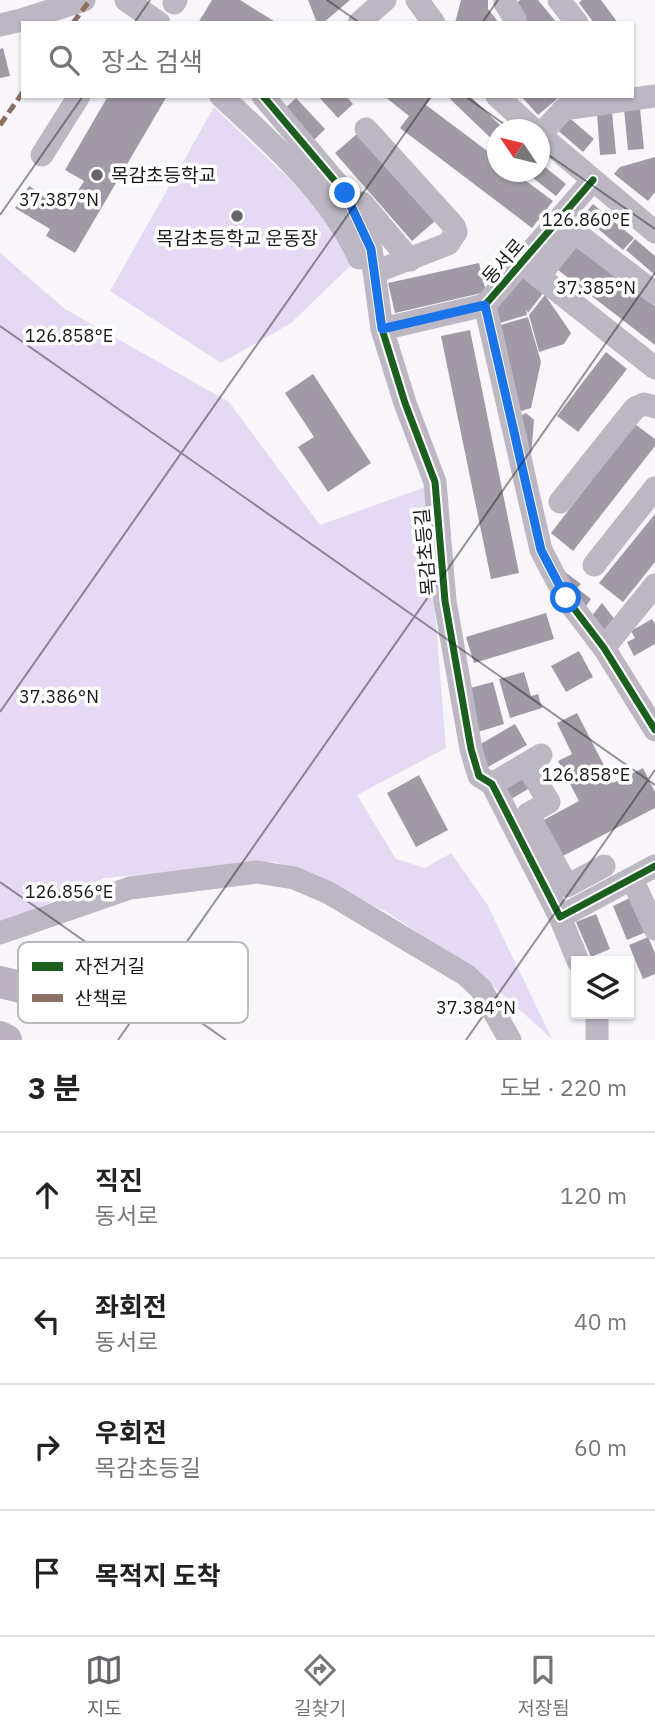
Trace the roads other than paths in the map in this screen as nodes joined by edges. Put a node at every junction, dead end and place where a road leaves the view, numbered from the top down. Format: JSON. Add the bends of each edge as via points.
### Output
{"nodes":[{"id":1,"x":84,"y":0,"type":"edge"},
{"id":2,"x":125,"y":0,"type":"edge"},
{"id":3,"x":386,"y":0,"type":"edge"},
{"id":4,"x":416,"y":0,"type":"edge"},
{"id":5,"x":506,"y":0,"type":"edge"},
{"id":6,"x":559,"y":0,"type":"edge"},
{"id":7,"x":156,"y":21,"type":"edge"},
{"id":8,"x":361,"y":21,"type":"edge"},
{"id":9,"x":432,"y":21,"type":"edge"},
{"id":10,"x":514,"y":21,"type":"edge"},
{"id":11,"x":576,"y":21,"type":"edge"},
{"id":12,"x":0,"y":25,"type":"edge"},
{"id":13,"x":655,"y":96,"type":"edge"},
{"id":14,"x":78,"y":98,"type":"edge"},
{"id":15,"x":223,"y":98,"type":"edge"},
{"id":16,"x":269,"y":98,"type":"edge"},
{"id":17,"x":500,"y":98,"type":"edge"},
{"id":18,"x":522,"y":119,"type":"edge"},
{"id":19,"x":550,"y":124,"type":"edge"},
{"id":20,"x":366,"y":129,"type":"dead end"},
{"id":21,"x":550,"y":143,"type":"edge"},
{"id":22,"x":43,"y":155,"type":"dead end"},
{"id":23,"x":593,"y":180,"type":"junction"},
{"id":24,"x":362,"y":203,"type":"dead end"},
{"id":25,"x":655,"y":232,"type":"edge"},
{"id":26,"x":410,"y":260,"type":"junction"},
{"id":27,"x":530,"y":270,"type":"junction"},
{"id":28,"x":375,"y":272,"type":"junction"},
{"id":29,"x":655,"y":293,"type":"edge"},
{"id":30,"x":379,"y":301,"type":"junction"},
{"id":31,"x":485,"y":305,"type":"junction"},
{"id":32,"x":382,"y":329,"type":"junction"},
{"id":33,"x":655,"y":368,"type":"edge"},
{"id":34,"x":655,"y":407,"type":"edge"},
{"id":35,"x":655,"y":488,"type":"edge"},
{"id":36,"x":561,"y":502,"type":"dead end"},
{"id":37,"x":594,"y":565,"type":"dead end"},
{"id":38,"x":655,"y":585,"type":"edge"},
{"id":39,"x":604,"y":648,"type":"junction"},
{"id":40,"x":655,"y":730,"type":"edge"},
{"id":41,"x":492,"y":784,"type":"junction"},
{"id":42,"x":604,"y":866,"type":"dead end"},
{"id":43,"x":655,"y":866,"type":"edge"},
{"id":44,"x":632,"y":879,"type":"junction"},
{"id":45,"x":560,"y":917,"type":"junction"},
{"id":46,"x":655,"y":929,"type":"edge"},
{"id":47,"x":0,"y":933,"type":"edge"},
{"id":48,"x":576,"y":956,"type":"edge"},
{"id":49,"x":0,"y":982,"type":"edge"},
{"id":50,"x":18,"y":986,"type":"edge"},
{"id":51,"x":597,"y":1019,"type":"edge"},
{"id":52,"x":0,"y":1037,"type":"edge"},
{"id":53,"x":6,"y":1040,"type":"edge"},
{"id":54,"x":510,"y":1040,"type":"edge"},
{"id":55,"x":597,"y":1040,"type":"edge"}],
"edges":[{"from":1,"to":12,"type":"street"},
{"from":2,"to":7,"type":"street"},
{"from":3,"to":8,"type":"street"},
{"from":4,"to":9,"type":"street"},
{"from":5,"to":10,"type":"street"},
{"from":6,"to":11,"type":"street"},
{"from":13,"to":19,"type":"street","via":[[564,109]]},
{"from":14,"to":22,"type":"street"},
{"from":15,"to":30,"type":"street","via":[[316,190],[349,236]]},
{"from":16,"to":28,"type":"street","name":"목감초등길","via":[[345,193],[371,249]]},
{"from":17,"to":18,"type":"street"},
{"from":20,"to":26,"type":"street","via":[[454,226],[454,238],[448,244]]},
{"from":21,"to":23,"type":"street"},
{"from":23,"to":25,"type":"street"},
{"from":23,"to":27,"type":"street","name":"동서로"},
{"from":24,"to":26,"type":"street"},
{"from":26,"to":28,"type":"street"},
{"from":27,"to":29,"type":"street","via":[[574,234]]},
{"from":27,"to":31,"type":"street","name":"동서로"},
{"from":27,"to":33,"type":"street"},
{"from":28,"to":30,"type":"street","name":"목감초등길"},
{"from":30,"to":32,"type":"street","name":"목감초등길"},
{"from":31,"to":32,"type":"street","name":"동서로"},
{"from":31,"to":39,"type":"street","name":"동서로","via":[[541,550],[566,598]]},
{"from":32,"to":41,"type":"street","name":"목감초등길","via":[[435,482],[445,601],[459,689],[479,776]]},
{"from":34,"to":36,"type":"street","via":[[644,404],[635,408]]},
{"from":35,"to":37,"type":"street"},
{"from":38,"to":39,"type":"street"},
{"from":39,"to":40,"type":"street"},
{"from":41,"to":42,"type":"street","via":[[533,760],[550,802],[528,814],[567,886]]},
{"from":41,"to":45,"type":"street","name":"목감초등길"},
{"from":43,"to":44,"type":"street"},
{"from":44,"to":45,"type":"street"},
{"from":44,"to":46,"type":"street"},
{"from":45,"to":48,"type":"street","name":"목감초등길"},
{"from":47,"to":54,"type":"street","via":[[130,888],[257,872],[294,878],[329,893],[467,975],[481,989]]},
{"from":49,"to":50,"type":"highway"},
{"from":51,"to":55,"type":"street"},
{"from":52,"to":53,"type":"highway"}]}
